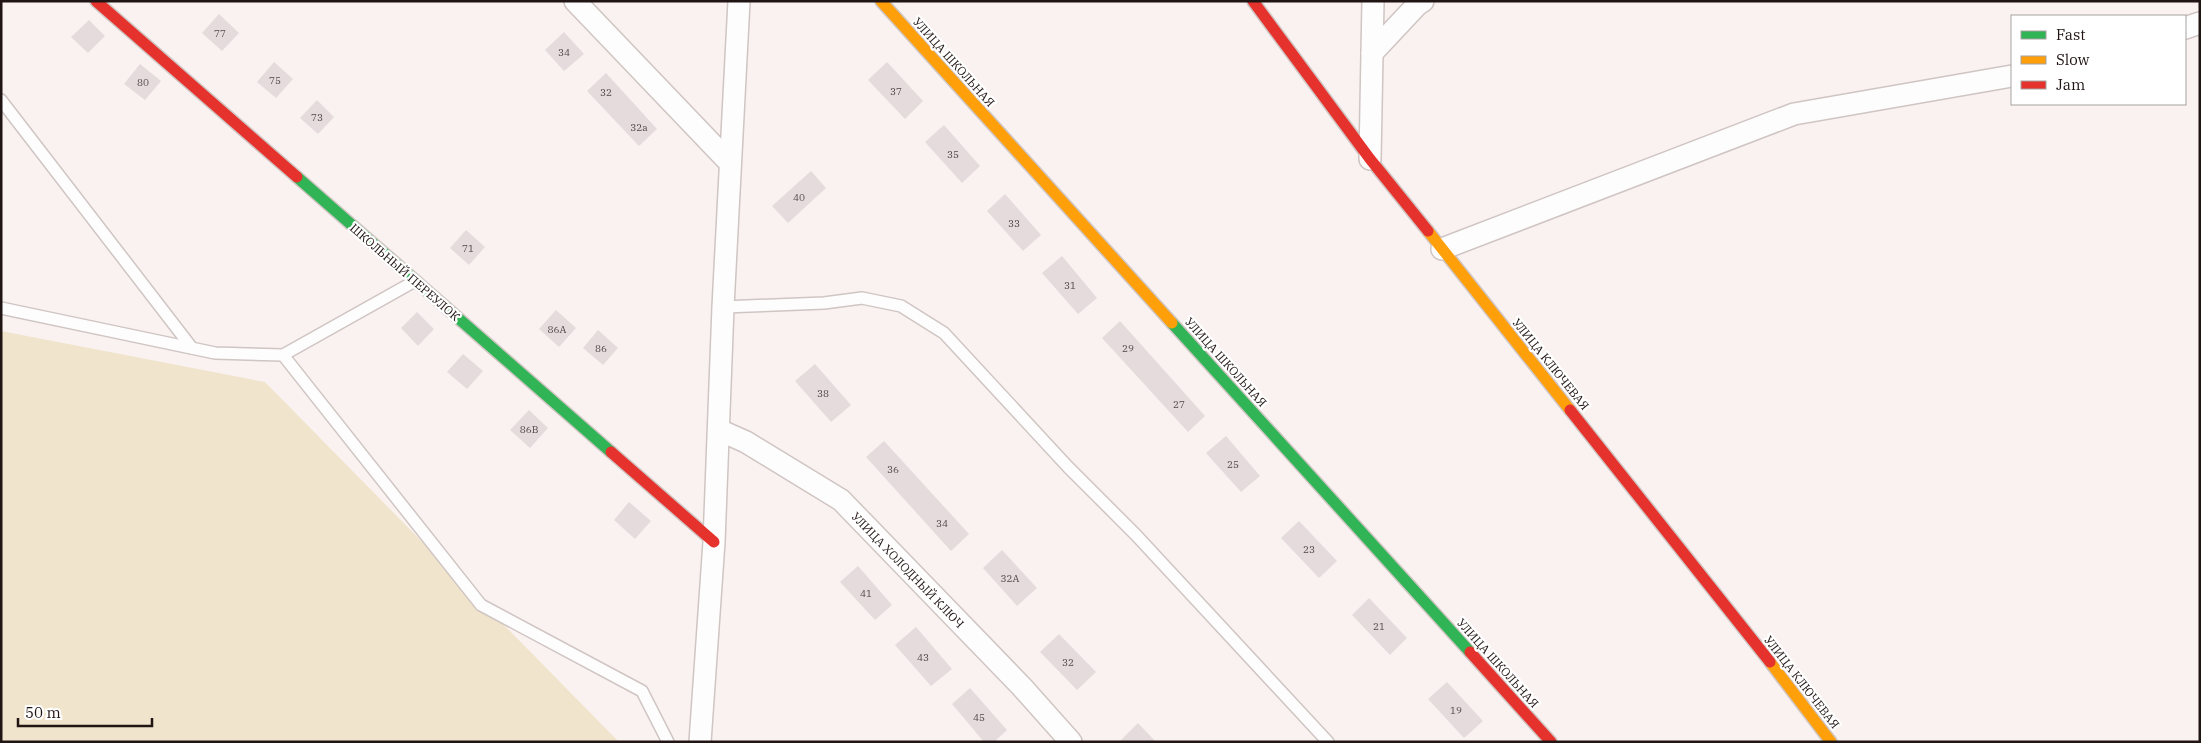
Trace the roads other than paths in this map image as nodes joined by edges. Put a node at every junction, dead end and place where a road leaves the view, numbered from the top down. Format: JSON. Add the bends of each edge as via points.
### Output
{"nodes":[{"id":1,"x":96,"y":1,"type":"edge"},
{"id":2,"x":575,"y":1,"type":"edge"},
{"id":3,"x":739,"y":1,"type":"edge"},
{"id":4,"x":881,"y":1,"type":"edge"},
{"id":5,"x":1253,"y":1,"type":"edge"},
{"id":6,"x":1373,"y":1,"type":"edge"},
{"id":7,"x":1424,"y":1,"type":"edge"},
{"id":8,"x":2200,"y":22,"type":"edge"},
{"id":9,"x":2186,"y":28,"type":"edge"},
{"id":10,"x":1372,"y":53,"type":"junction"},
{"id":11,"x":2011,"y":76,"type":"edge"},
{"id":12,"x":1,"y":100,"type":"edge"},
{"id":13,"x":1370,"y":159,"type":"junction"},
{"id":14,"x":730,"y":162,"type":"junction"},
{"id":15,"x":1442,"y":250,"type":"junction"},
{"id":16,"x":415,"y":281,"type":"junction"},
{"id":17,"x":723,"y":307,"type":"junction"},
{"id":18,"x":1,"y":308,"type":"edge"},
{"id":19,"x":192,"y":348,"type":"junction"},
{"id":20,"x":283,"y":356,"type":"junction"},
{"id":21,"x":719,"y":430,"type":"junction"},
{"id":22,"x":714,"y":542,"type":"junction"},
{"id":23,"x":668,"y":742,"type":"edge"},
{"id":24,"x":700,"y":742,"type":"edge"},
{"id":25,"x":1072,"y":742,"type":"edge"},
{"id":26,"x":1328,"y":742,"type":"edge"},
{"id":27,"x":1551,"y":742,"type":"edge"},
{"id":28,"x":1831,"y":742,"type":"edge"}],
"edges":[{"from":1,"to":16,"type":"street","name":"ШКОЛЬНЫЙ ПЕРЕУЛОК"},
{"from":2,"to":14,"type":"street"},
{"from":3,"to":14,"type":"street"},
{"from":4,"to":27,"type":"street","name":"УЛИЦА ШКОЛЬНАЯ"},
{"from":5,"to":13,"type":"street","name":"УЛИЦА КЛЮЧЕВАЯ"},
{"from":6,"to":10,"type":"street"},
{"from":7,"to":10,"type":"street"},
{"from":8,"to":9,"type":"street"},
{"from":10,"to":13,"type":"street"},
{"from":11,"to":15,"type":"street","via":[[1794,114]]},
{"from":12,"to":19,"type":"lane"},
{"from":13,"to":15,"type":"street","name":"УЛИЦА КЛЮЧЕВАЯ"},
{"from":14,"to":17,"type":"street"},
{"from":15,"to":28,"type":"street","name":"УЛИЦА КЛЮЧЕВАЯ"},
{"from":16,"to":20,"type":"lane"},
{"from":16,"to":22,"type":"street","name":"ШКОЛЬНЫЙ ПЕРЕУЛОК"},
{"from":17,"to":21,"type":"street"},
{"from":17,"to":26,"type":"lane","via":[[824,303],[862,298],[901,306],[944,333]]},
{"from":18,"to":19,"type":"lane"},
{"from":19,"to":20,"type":"lane","via":[[215,353]]},
{"from":20,"to":23,"type":"lane","via":[[480,605],[642,691]]},
{"from":21,"to":22,"type":"street"},
{"from":21,"to":25,"type":"street","name":"УЛИЦА ХОЛОДНЫЙ КЛЮЧ","via":[[746,442],[841,500]]},
{"from":22,"to":24,"type":"street"}]}
